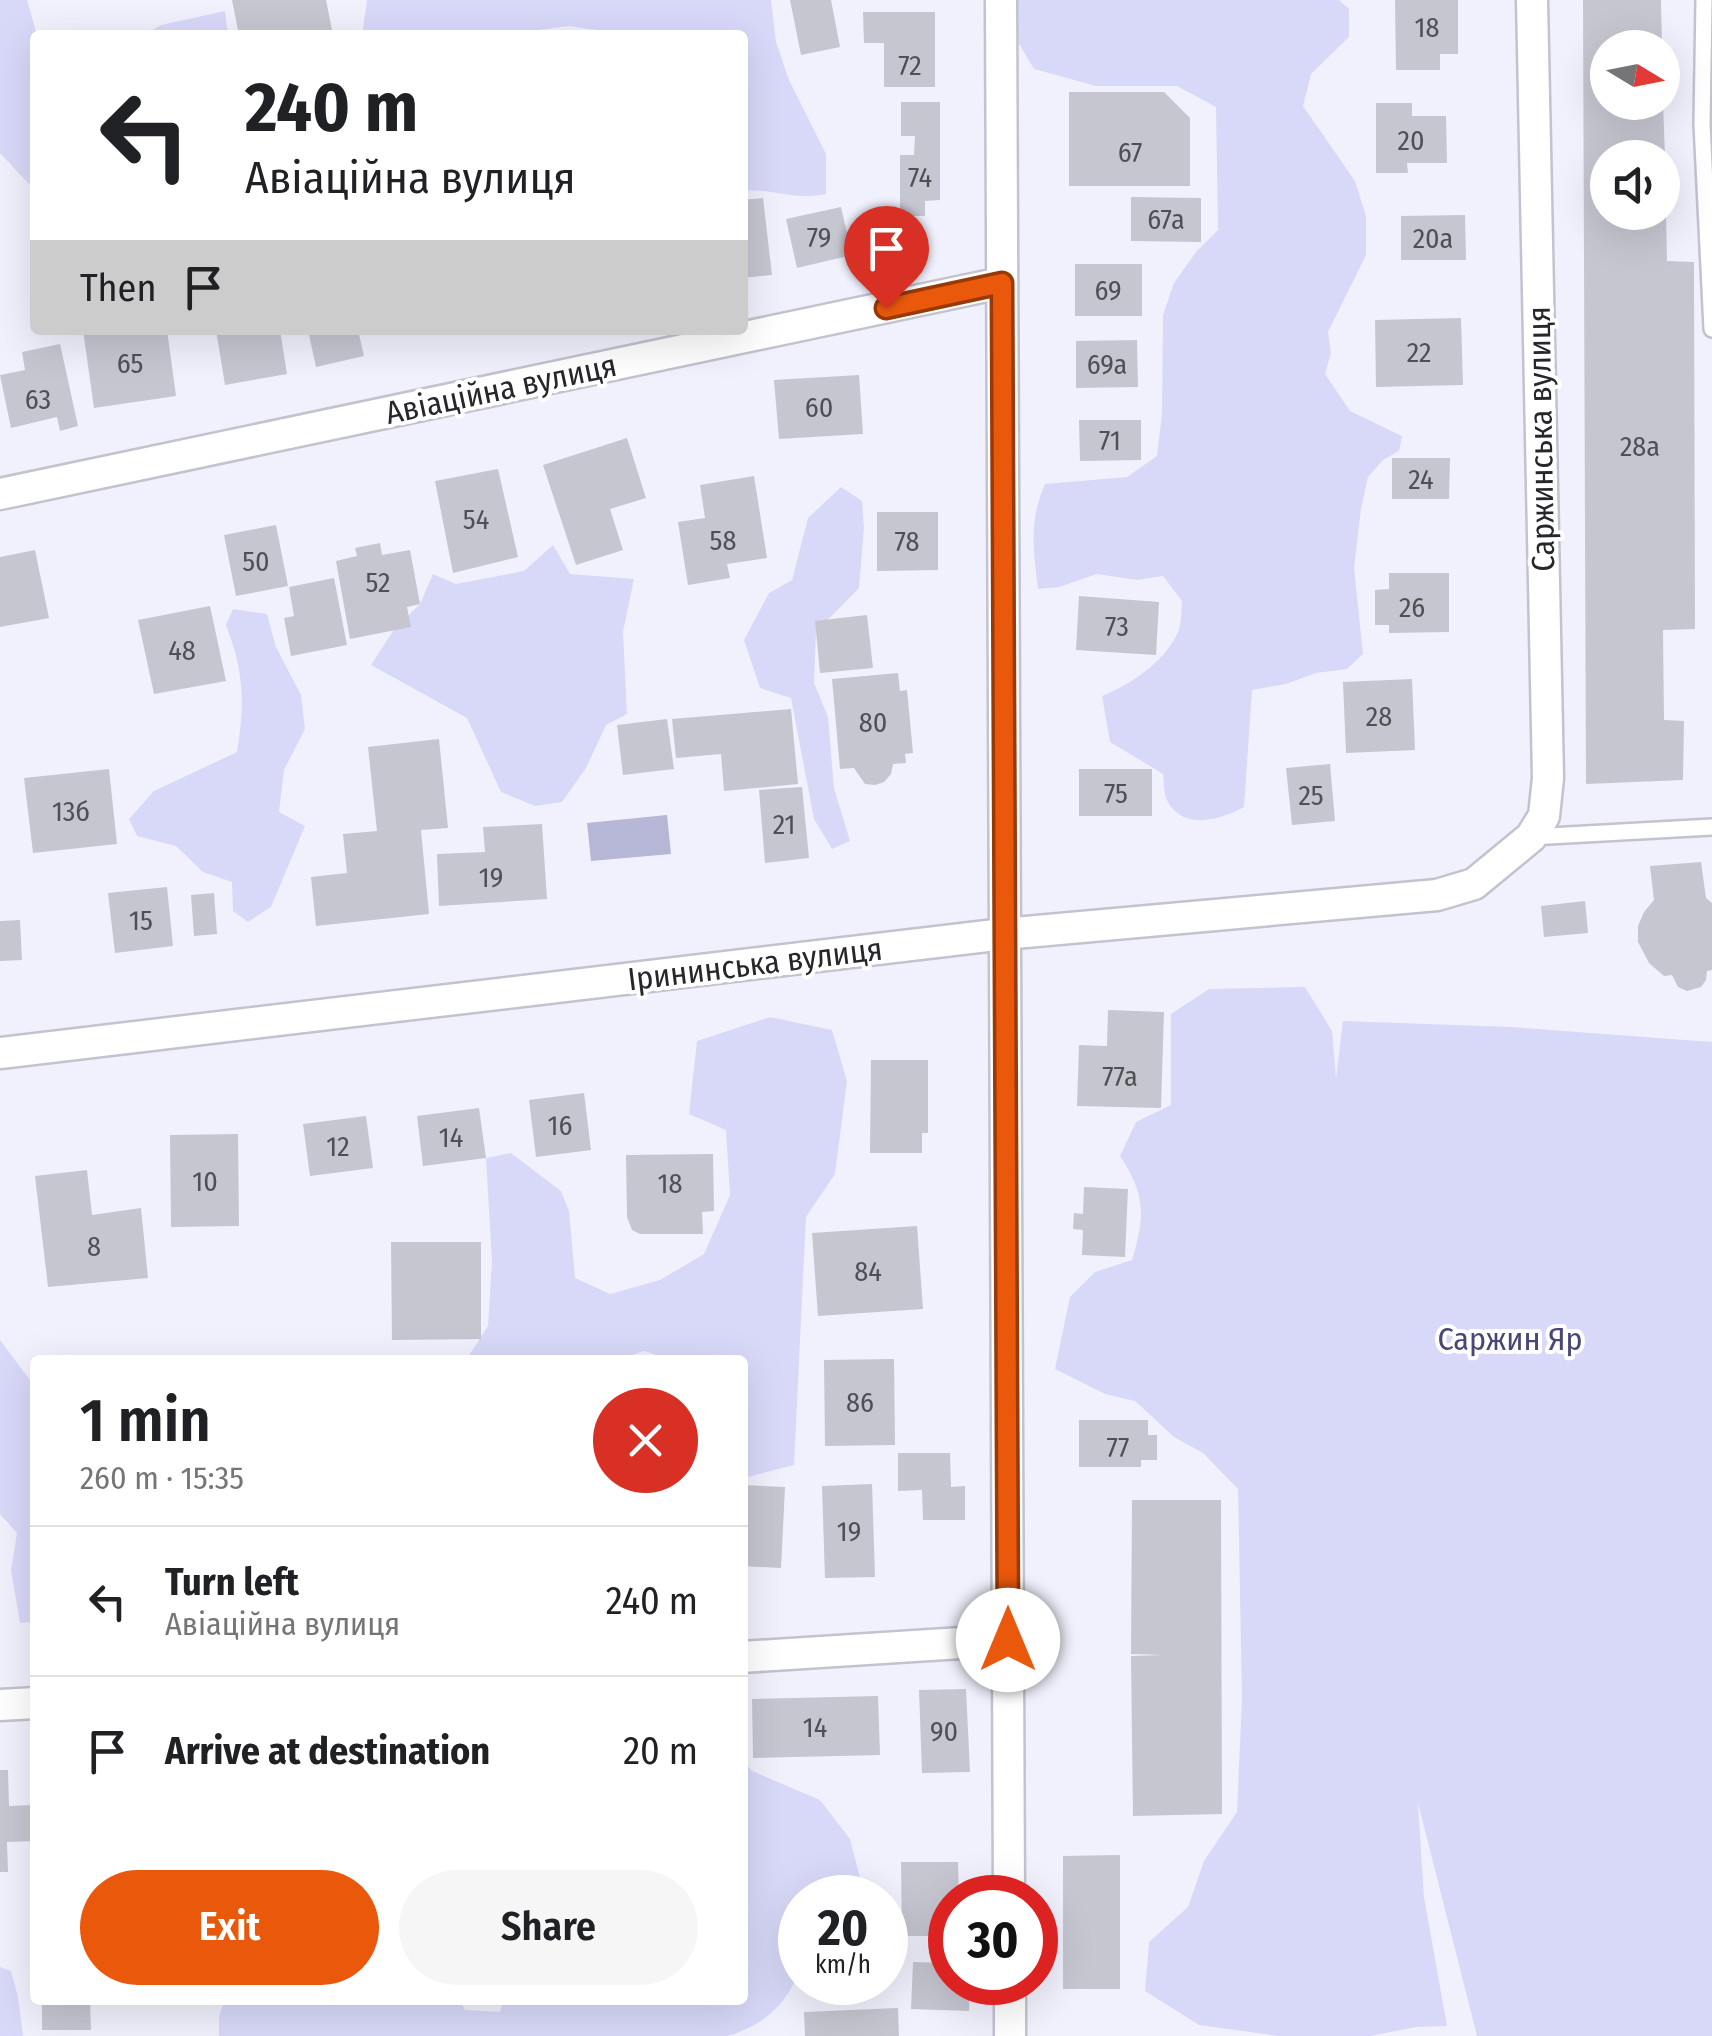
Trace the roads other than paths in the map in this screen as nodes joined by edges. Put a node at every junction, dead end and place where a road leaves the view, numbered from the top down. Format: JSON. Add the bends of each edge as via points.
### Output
{"nodes":[{"id":1,"x":1002,"y":0,"type":"edge"},
{"id":2,"x":1532,"y":0,"type":"edge"},
{"id":3,"x":1704,"y":0,"type":"edge"},
{"id":4,"x":1002,"y":283,"type":"junction"},
{"id":5,"x":1712,"y":329,"type":"edge"},
{"id":6,"x":0,"y":494,"type":"edge"},
{"id":7,"x":1712,"y":828,"type":"edge"},
{"id":8,"x":1531,"y":837,"type":"junction"},
{"id":9,"x":1504,"y":862,"type":"joint"},
{"id":10,"x":1004,"y":934,"type":"junction"},
{"id":11,"x":0,"y":1053,"type":"edge"},
{"id":12,"x":1008,"y":1640,"type":"junction"},
{"id":13,"x":748,"y":1658,"type":"edge"},
{"id":14,"x":30,"y":1703,"type":"edge"},
{"id":15,"x":0,"y":1705,"type":"edge"},
{"id":16,"x":1010,"y":1875,"type":"edge"},
{"id":17,"x":1010,"y":2005,"type":"edge"},
{"id":18,"x":1010,"y":2036,"type":"edge"}],
"edges":[{"from":1,"to":4,"type":"street"},
{"from":2,"to":8,"type":"street","name":"Саржинська вулиця","via":[[1548,778],[1544,816]]},
{"from":3,"to":5,"type":"lane","via":[[1702,124]]},
{"from":4,"to":6,"type":"street","name":"Авіаційна вулиця"},
{"from":4,"to":10,"type":"street"},
{"from":7,"to":8,"type":"lane"},
{"from":8,"to":9,"type":"street","name":"Саржинська вулиця"},
{"from":9,"to":10,"type":"street","name":"Ірининська вулиця","via":[[1474,884],[1437,895]]},
{"from":10,"to":11,"type":"street","name":"Ірининська вулиця"},
{"from":10,"to":12,"type":"street"},
{"from":12,"to":13,"type":"street"},
{"from":12,"to":16,"type":"street"},
{"from":14,"to":15,"type":"street"},
{"from":17,"to":18,"type":"street"}]}
